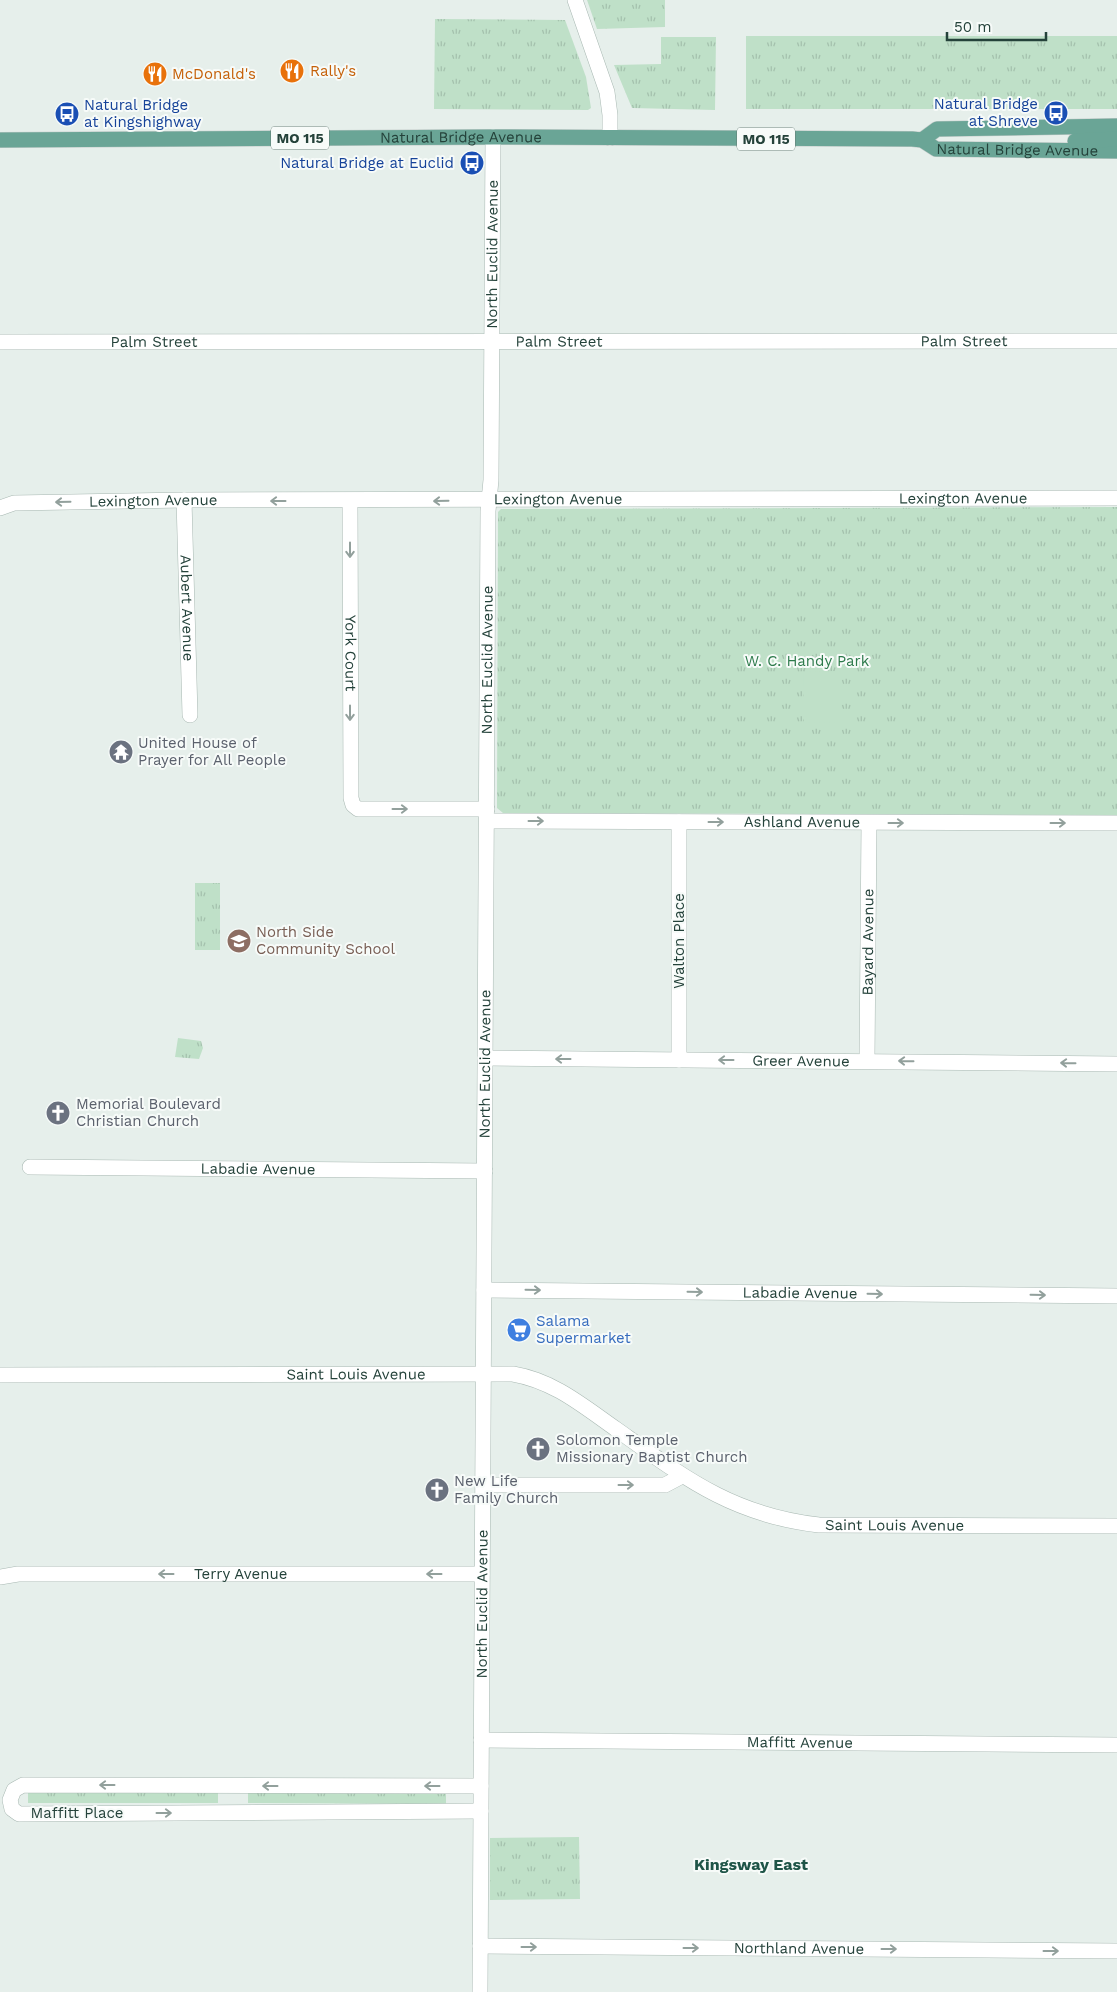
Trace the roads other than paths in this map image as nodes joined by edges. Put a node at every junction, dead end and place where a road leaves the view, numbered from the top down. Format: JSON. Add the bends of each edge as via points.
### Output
{"nodes":[{"id":1,"x":575,"y":0,"type":"edge"},
{"id":2,"x":1117,"y":126,"type":"edge"},
{"id":3,"x":493,"y":137,"type":"junction"},
{"id":4,"x":610,"y":138,"type":"junction"},
{"id":5,"x":0,"y":140,"type":"edge"},
{"id":6,"x":922,"y":140,"type":"junction"},
{"id":7,"x":1117,"y":140,"type":"edge"},
{"id":8,"x":1030,"y":151,"type":"junction"},
{"id":9,"x":1117,"y":151,"type":"edge"},
{"id":10,"x":492,"y":341,"type":"junction"},
{"id":11,"x":1117,"y":341,"type":"edge"},
{"id":12,"x":0,"y":342,"type":"edge"},
{"id":13,"x":1117,"y":498,"type":"edge"},
{"id":14,"x":184,"y":500,"type":"junction"},
{"id":15,"x":489,"y":500,"type":"junction"},
{"id":16,"x":350,"y":502,"type":"junction"},
{"id":17,"x":0,"y":508,"type":"edge"},
{"id":18,"x":190,"y":715,"type":"dead end"},
{"id":19,"x":352,"y":805,"type":"joint"},
{"id":20,"x":487,"y":815,"type":"junction"},
{"id":21,"x":680,"y":822,"type":"junction"},
{"id":22,"x":869,"y":823,"type":"junction"},
{"id":23,"x":1117,"y":823,"type":"edge"},
{"id":24,"x":486,"y":1058,"type":"junction"},
{"id":25,"x":679,"y":1060,"type":"junction"},
{"id":26,"x":867,"y":1061,"type":"junction"},
{"id":27,"x":1117,"y":1064,"type":"edge"},
{"id":28,"x":30,"y":1167,"type":"dead end"},
{"id":29,"x":485,"y":1171,"type":"junction"},
{"id":30,"x":484,"y":1290,"type":"junction"},
{"id":31,"x":1117,"y":1296,"type":"edge"},
{"id":32,"x":484,"y":1373,"type":"junction"},
{"id":33,"x":0,"y":1375,"type":"edge"},
{"id":34,"x":682,"y":1476,"type":"junction"},
{"id":35,"x":483,"y":1485,"type":"junction"},
{"id":36,"x":1117,"y":1526,"type":"edge"},
{"id":37,"x":482,"y":1574,"type":"junction"},
{"id":38,"x":0,"y":1577,"type":"edge"},
{"id":39,"x":481,"y":1740,"type":"junction"},
{"id":40,"x":1117,"y":1745,"type":"edge"},
{"id":41,"x":481,"y":1786,"type":"junction"},
{"id":42,"x":481,"y":1811,"type":"junction"},
{"id":43,"x":480,"y":1946,"type":"junction"},
{"id":44,"x":1117,"y":1951,"type":"edge"},
{"id":45,"x":480,"y":1992,"type":"edge"}],
"edges":[{"from":1,"to":4,"type":"street","via":[[607,92]]},
{"from":2,"to":6,"type":"main road","name":"Natural Bridge Avenue","via":[[937,129]]},
{"from":3,"to":4,"type":"main road","name":"Natural Bridge Avenue","number":"MO 115"},
{"from":3,"to":5,"type":"main road","name":"Natural Bridge Avenue","number":"MO 115"},
{"from":3,"to":10,"type":"street","name":"North Euclid Avenue"},
{"from":4,"to":6,"type":"main road","name":"Natural Bridge Avenue","number":"MO 115"},
{"from":6,"to":8,"type":"main road","name":"Natural Bridge Avenue","number":"MO 115","via":[[936,149]]},
{"from":7,"to":8,"type":"main road","via":[[1053,142]]},
{"from":8,"to":9,"type":"main road","name":"Natural Bridge Avenue","number":"MO 115"},
{"from":10,"to":11,"type":"street","name":"Palm Street"},
{"from":10,"to":12,"type":"street","name":"Palm Street"},
{"from":10,"to":15,"type":"street","name":"North Euclid Avenue"},
{"from":13,"to":15,"type":"street","name":"Lexington Avenue"},
{"from":16,"to":14,"type":"street","name":"Lexington Avenue","one_way":true},
{"from":14,"to":17,"type":"street","name":"Lexington Avenue","one_way":true,"via":[[14,503]]},
{"from":14,"to":18,"type":"street","name":"Aubert Avenue"},
{"from":15,"to":16,"type":"street","name":"Lexington Avenue","one_way":true},
{"from":15,"to":20,"type":"street","name":"North Euclid Avenue"},
{"from":16,"to":19,"type":"street","name":"York Court","one_way":true},
{"from":19,"to":20,"type":"street","name":"Ashland Avenue","one_way":true,"via":[[358,809]]},
{"from":20,"to":21,"type":"street","name":"Ashland Avenue","one_way":true},
{"from":20,"to":24,"type":"street","name":"North Euclid Avenue"},
{"from":21,"to":22,"type":"street","name":"Ashland Avenue","one_way":true},
{"from":21,"to":25,"type":"street","name":"Walton Place"},
{"from":22,"to":23,"type":"street","name":"Ashland Avenue","one_way":true},
{"from":22,"to":26,"type":"street","name":"Bayard Avenue"},
{"from":25,"to":24,"type":"street","name":"Greer Avenue","one_way":true},
{"from":24,"to":29,"type":"street","name":"North Euclid Avenue"},
{"from":26,"to":25,"type":"street","name":"Greer Avenue","one_way":true},
{"from":27,"to":26,"type":"street","name":"Greer Avenue","one_way":true},
{"from":28,"to":29,"type":"street","name":"Labadie Avenue"},
{"from":29,"to":30,"type":"street","name":"North Euclid Avenue"},
{"from":30,"to":31,"type":"street","name":"Labadie Avenue","one_way":true},
{"from":30,"to":32,"type":"street","name":"North Euclid Avenue"},
{"from":32,"to":33,"type":"street","name":"Saint Louis Avenue"},
{"from":32,"to":34,"type":"street","name":"Saint Louis Avenue","via":[[521,1375],[556,1387]]},
{"from":32,"to":35,"type":"street","name":"North Euclid Avenue"},
{"from":35,"to":34,"type":"street","one_way":true,"via":[[664,1485]]},
{"from":34,"to":36,"type":"street","name":"Saint Louis Avenue","via":[[747,1510],[811,1524]]},
{"from":35,"to":37,"type":"street","name":"North Euclid Avenue"},
{"from":37,"to":38,"type":"street","name":"Terry Avenue","one_way":true,"via":[[18,1574]]},
{"from":37,"to":39,"type":"street","name":"North Euclid Avenue"},
{"from":39,"to":40,"type":"street","name":"Maffitt Avenue"},
{"from":39,"to":41,"type":"street","name":"North Euclid Avenue"},
{"from":41,"to":42,"type":"street","name":"North Euclid Avenue"},
{"from":41,"to":42,"type":"street","name":"Maffitt Place","one_way":true,"via":[[23,1785],[14,1790],[10,1800],[12,1809],[19,1814]]},
{"from":42,"to":43,"type":"street","name":"North Euclid Avenue"},
{"from":43,"to":44,"type":"street","name":"Northland Avenue","one_way":true},
{"from":43,"to":45,"type":"street","name":"North Euclid Avenue"}]}
